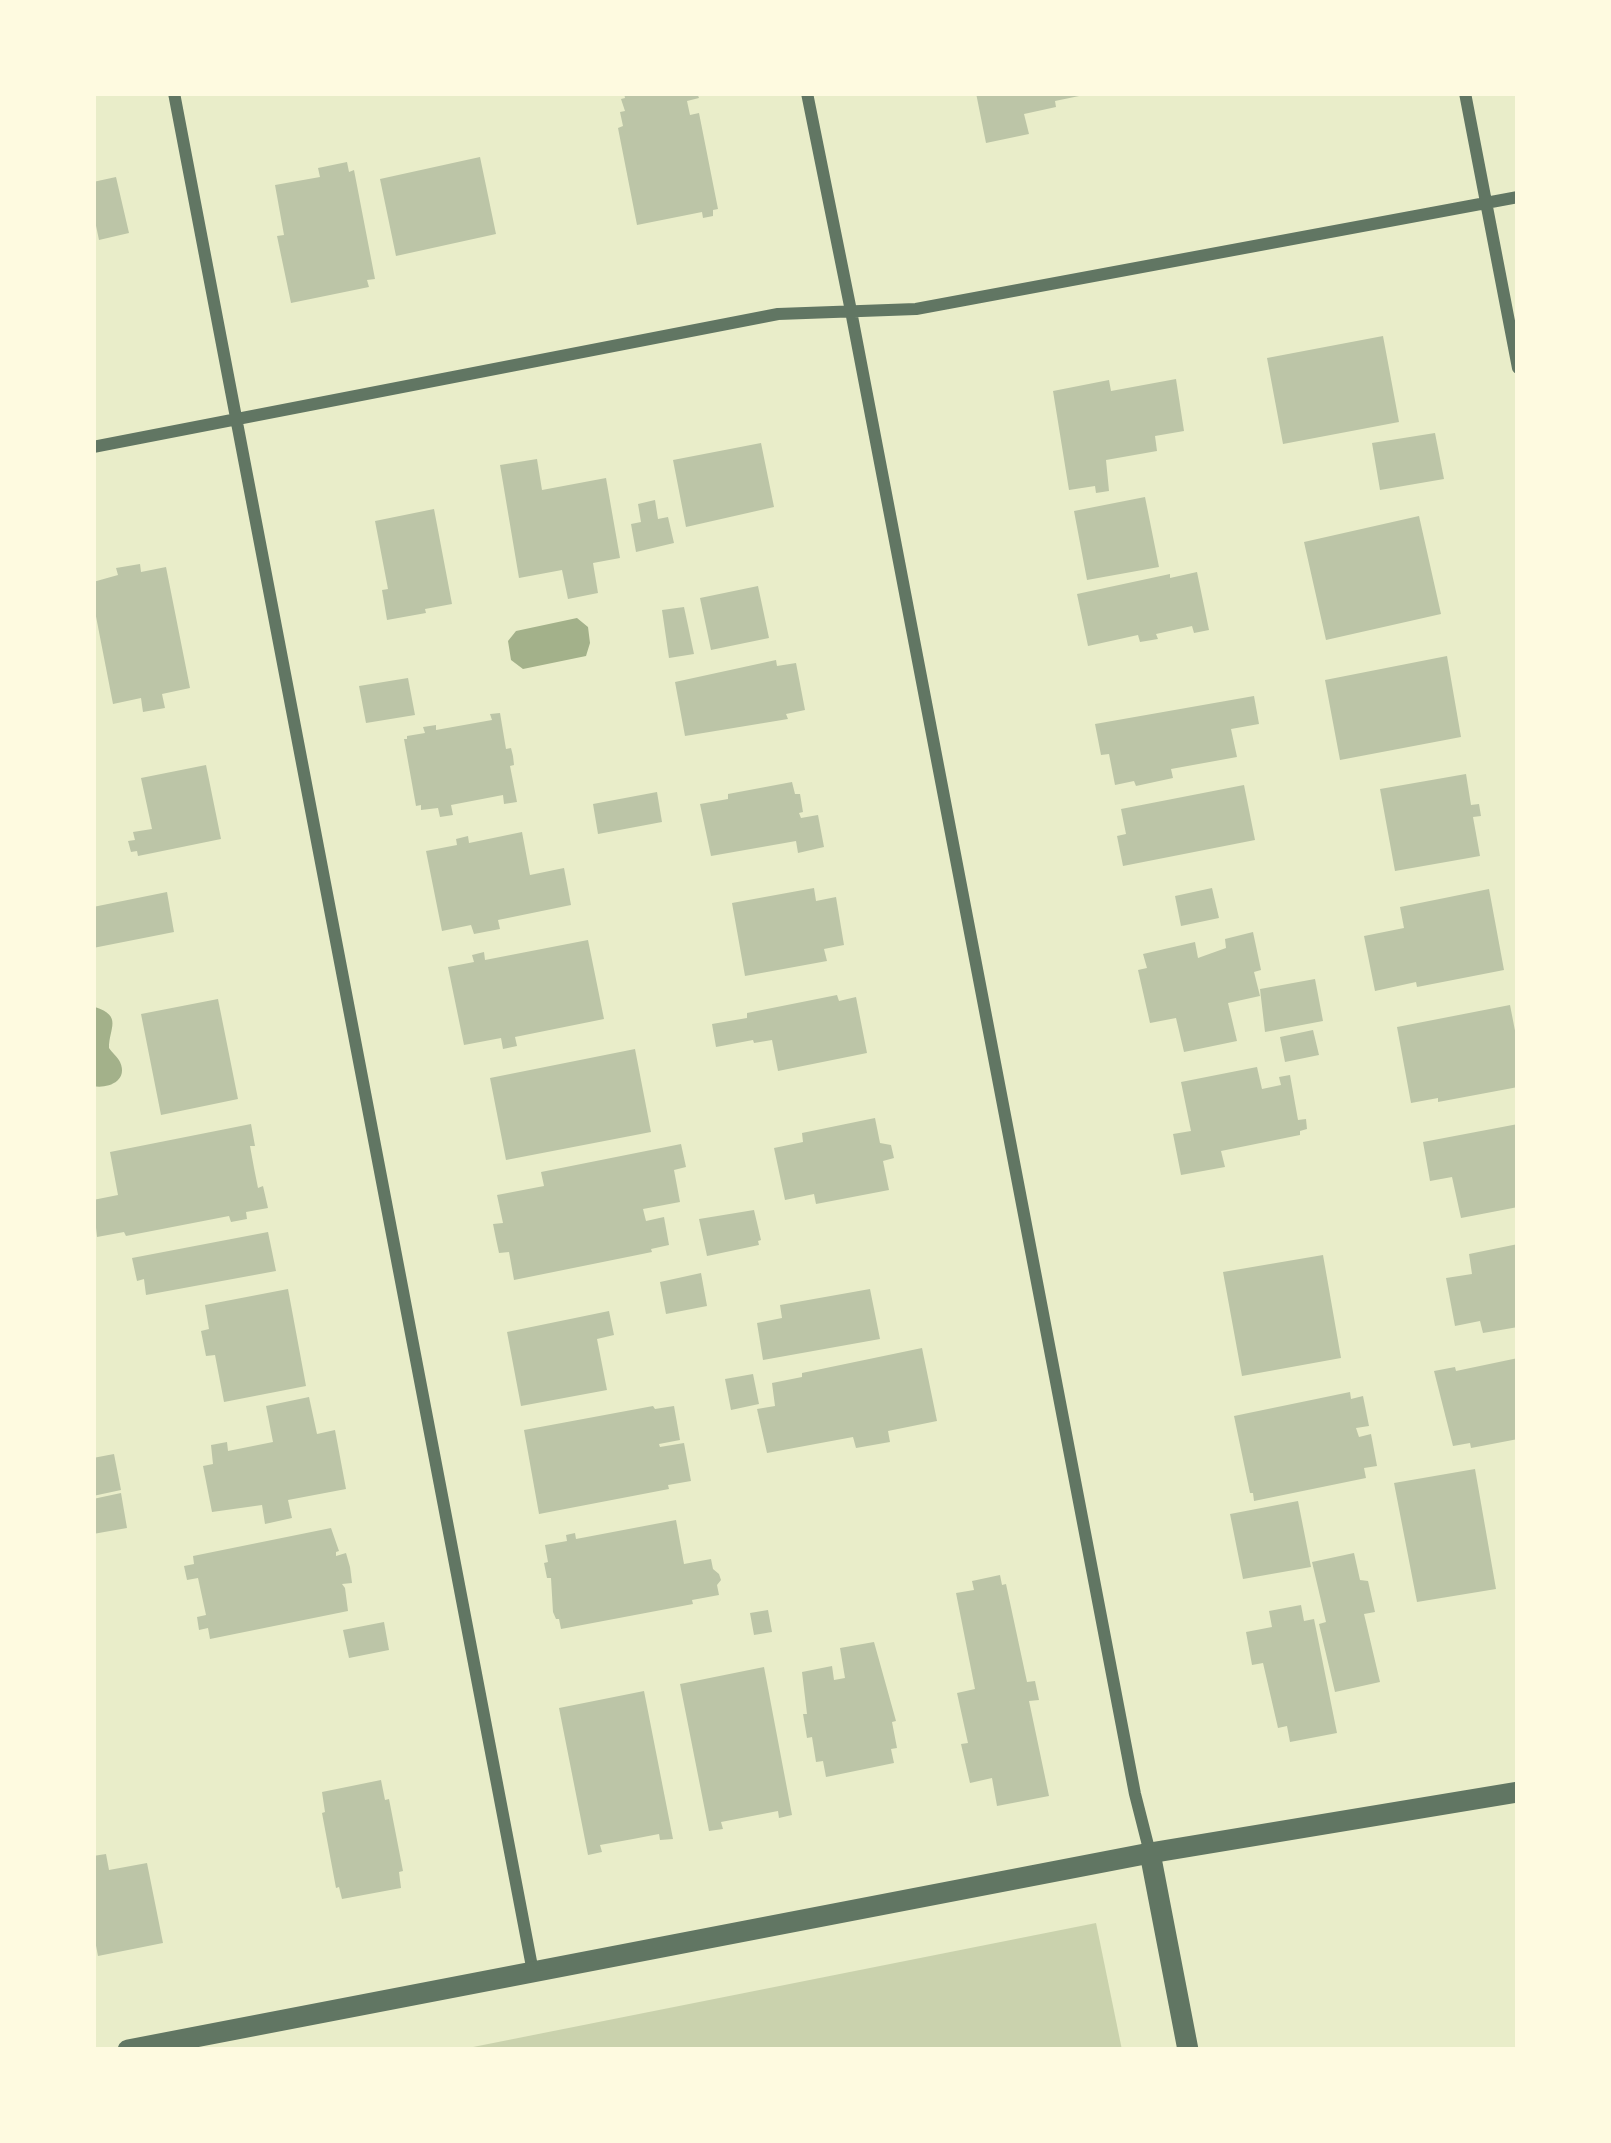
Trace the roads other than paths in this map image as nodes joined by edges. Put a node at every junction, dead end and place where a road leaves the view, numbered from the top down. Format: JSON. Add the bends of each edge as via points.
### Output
{"nodes":[{"id":1,"x":174,"y":93,"type":"edge"},
{"id":2,"x":807,"y":93,"type":"edge"},
{"id":3,"x":1465,"y":93,"type":"edge"},
{"id":4,"x":1518,"y":197,"type":"edge"},
{"id":5,"x":1486,"y":203,"type":"junction"},
{"id":6,"x":851,"y":311,"type":"junction"},
{"id":7,"x":1518,"y":368,"type":"edge"},
{"id":8,"x":236,"y":419,"type":"junction"},
{"id":9,"x":93,"y":447,"type":"edge"},
{"id":10,"x":1518,"y":1792,"type":"edge"},
{"id":11,"x":1150,"y":1853,"type":"junction"},
{"id":12,"x":533,"y":1972,"type":"junction"},
{"id":13,"x":128,"y":2050,"type":"edge"},
{"id":14,"x":1188,"y":2050,"type":"edge"}],
"edges":[{"from":1,"to":8,"type":"street"},
{"from":2,"to":6,"type":"street"},
{"from":3,"to":5,"type":"street"},
{"from":4,"to":5,"type":"street"},
{"from":5,"to":6,"type":"street","via":[[916,309]]},
{"from":5,"to":7,"type":"street"},
{"from":6,"to":8,"type":"street","via":[[778,314]]},
{"from":6,"to":11,"type":"street"},
{"from":8,"to":9,"type":"street"},
{"from":8,"to":12,"type":"street"},
{"from":10,"to":11,"type":"street"},
{"from":11,"to":12,"type":"street"},
{"from":11,"to":14,"type":"street"},
{"from":12,"to":13,"type":"street"}]}
